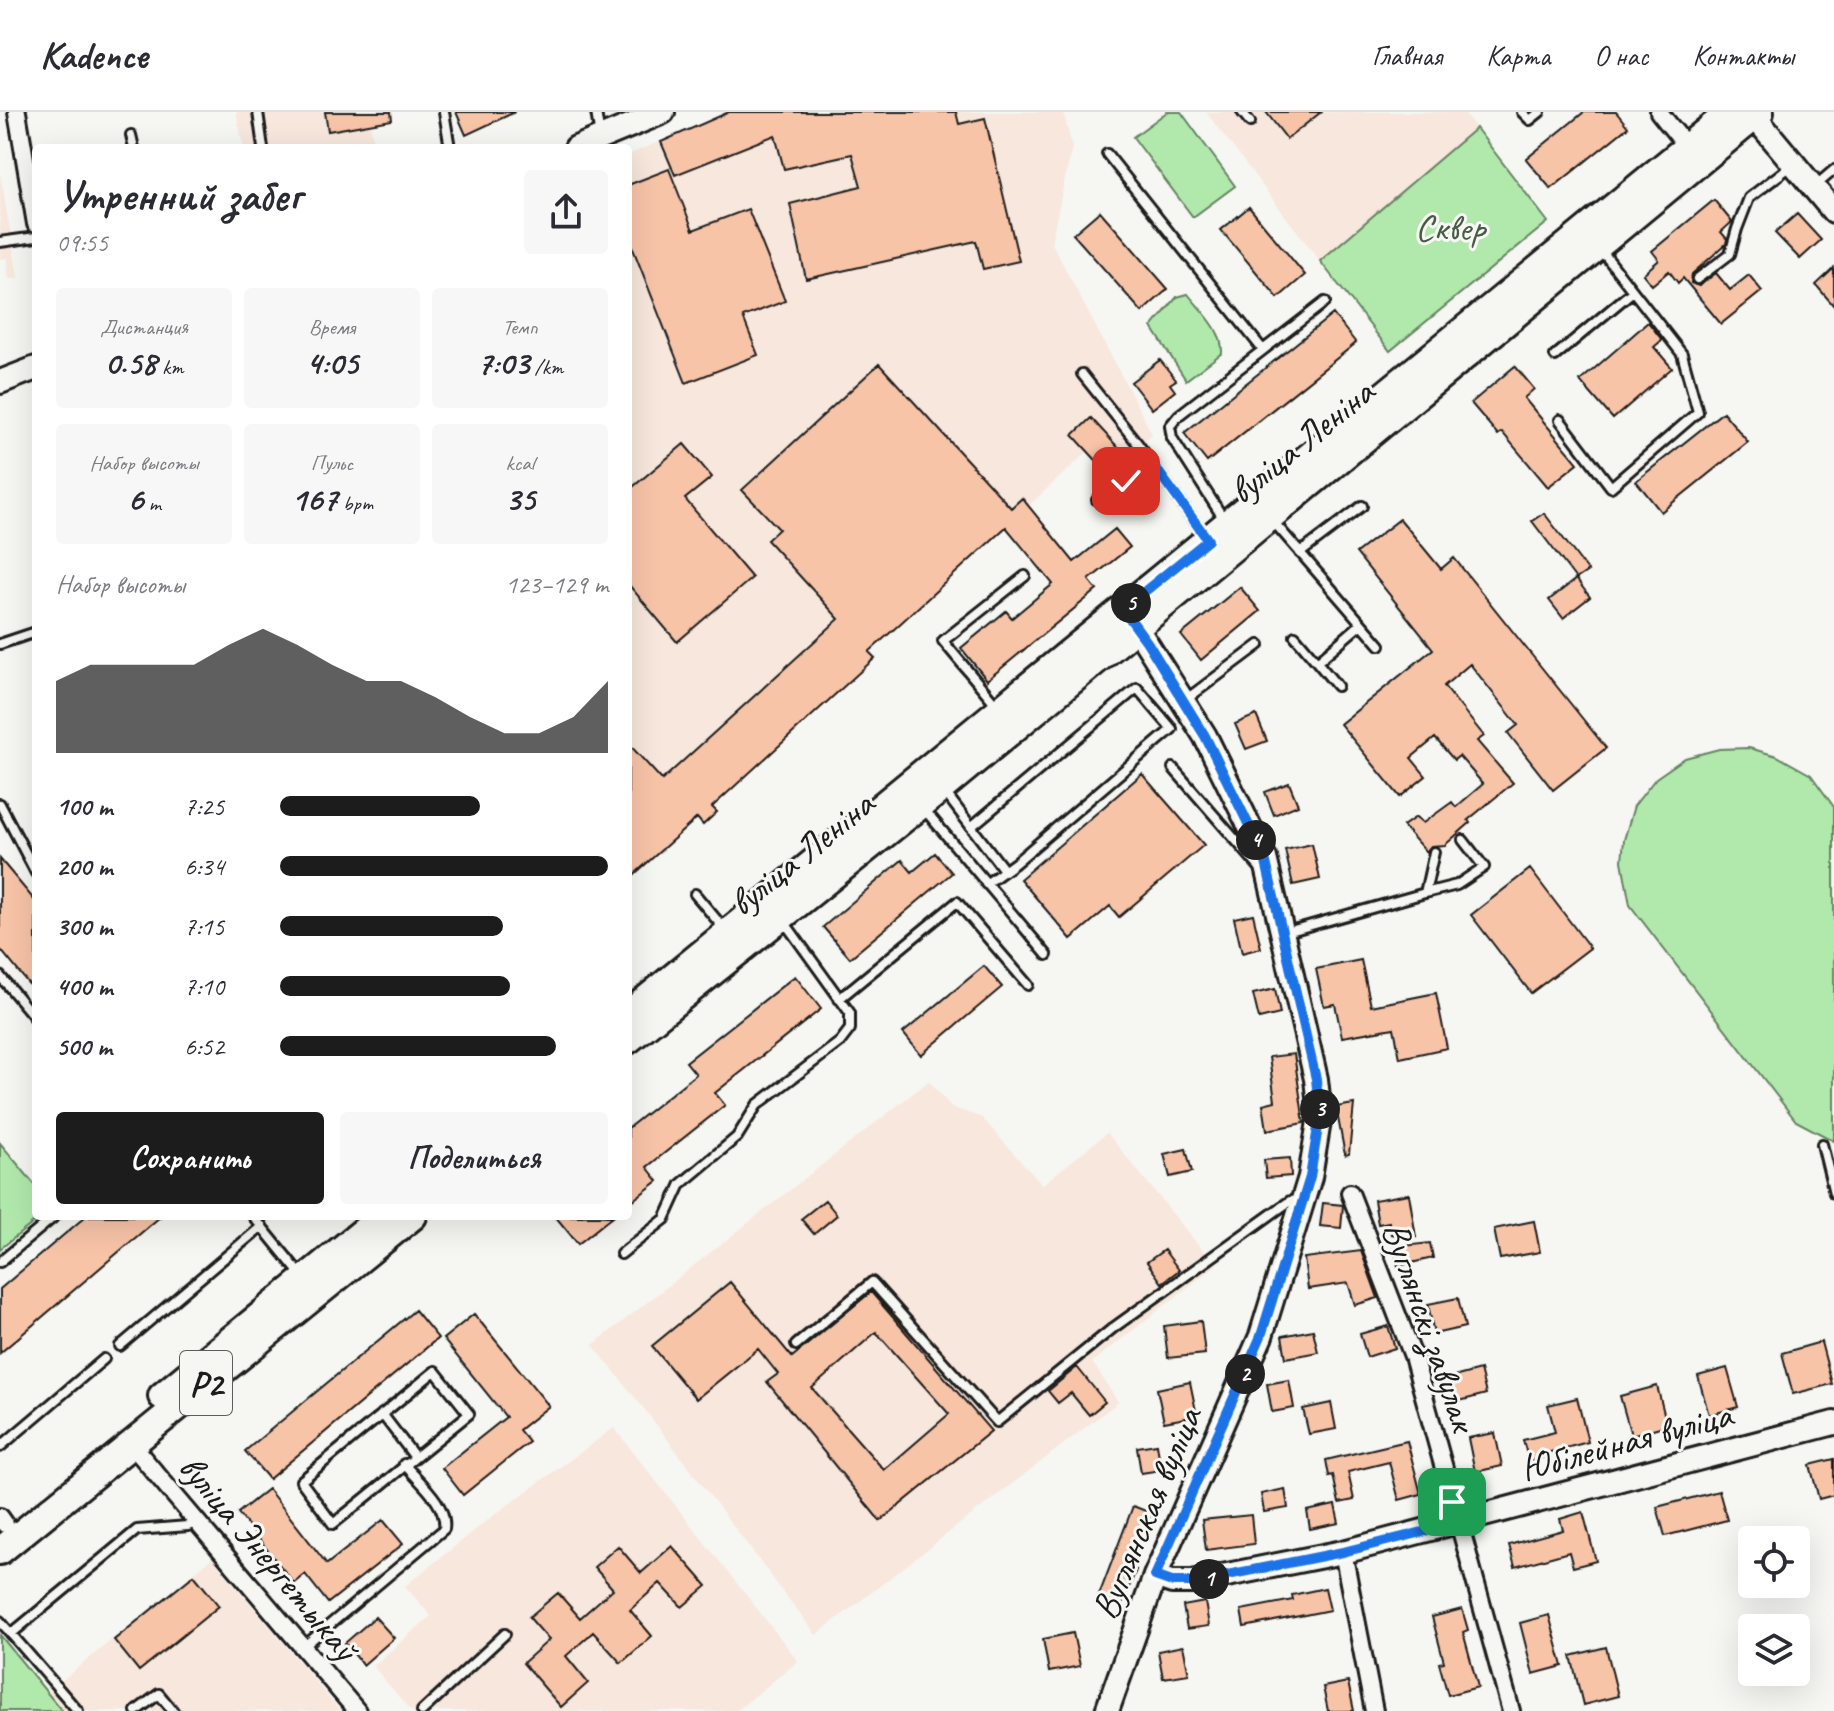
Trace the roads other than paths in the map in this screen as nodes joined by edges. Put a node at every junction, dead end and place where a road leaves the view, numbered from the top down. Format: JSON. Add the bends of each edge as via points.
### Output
{"nodes":[{"id":1,"x":17,"y":112,"type":"edge"},
{"id":2,"x":258,"y":112,"type":"edge"},
{"id":3,"x":444,"y":112,"type":"edge"},
{"id":4,"x":596,"y":112,"type":"edge"},
{"id":5,"x":663,"y":112,"type":"edge"},
{"id":6,"x":1242,"y":112,"type":"edge"},
{"id":7,"x":1522,"y":112,"type":"edge"},
{"id":8,"x":1540,"y":112,"type":"edge"},
{"id":9,"x":1659,"y":112,"type":"edge"},
{"id":10,"x":1749,"y":113,"type":"edge"},
{"id":11,"x":1250,"y":122,"type":"dead end"},
{"id":12,"x":131,"y":135,"type":"dead end"},
{"id":13,"x":600,"y":138,"type":"junction"},
{"id":14,"x":133,"y":144,"type":"edge"},
{"id":15,"x":262,"y":144,"type":"edge"},
{"id":16,"x":449,"y":144,"type":"edge"},
{"id":17,"x":586,"y":144,"type":"edge"},
{"id":18,"x":1107,"y":154,"type":"dead end"},
{"id":19,"x":1693,"y":154,"type":"junction"},
{"id":20,"x":1793,"y":163,"type":"junction"},
{"id":21,"x":1834,"y":170,"type":"edge"},
{"id":22,"x":1813,"y":187,"type":"junction"},
{"id":23,"x":32,"y":200,"type":"edge"},
{"id":24,"x":1834,"y":212,"type":"edge"},
{"id":25,"x":32,"y":238,"type":"edge"},
{"id":26,"x":1591,"y":238,"type":"junction"},
{"id":27,"x":0,"y":242,"type":"edge"},
{"id":28,"x":1697,"y":279,"type":"dead end"},
{"id":29,"x":1633,"y":291,"type":"junction"},
{"id":30,"x":1325,"y":302,"type":"dead end"},
{"id":31,"x":1263,"y":350,"type":"junction"},
{"id":32,"x":1555,"y":356,"type":"dead end"},
{"id":33,"x":32,"y":370,"type":"edge"},
{"id":34,"x":1082,"y":374,"type":"dead end"},
{"id":35,"x":0,"y":382,"type":"edge"},
{"id":36,"x":1560,"y":420,"type":"dead end"},
{"id":37,"x":1152,"y":463,"type":"junction"},
{"id":38,"x":1097,"y":500,"type":"dead end"},
{"id":39,"x":1362,"y":506,"type":"dead end"},
{"id":40,"x":1262,"y":509,"type":"junction"},
{"id":41,"x":1225,"y":535,"type":"junction"},
{"id":42,"x":1300,"y":553,"type":"junction"},
{"id":43,"x":1025,"y":576,"type":"dead end"},
{"id":44,"x":1130,"y":618,"type":"junction"},
{"id":45,"x":1361,"y":624,"type":"junction"},
{"id":46,"x":32,"y":633,"type":"edge"},
{"id":47,"x":1295,"y":636,"type":"dead end"},
{"id":48,"x":0,"y":644,"type":"edge"},
{"id":49,"x":1259,"y":645,"type":"dead end"},
{"id":50,"x":1380,"y":645,"type":"dead end"},
{"id":51,"x":1317,"y":662,"type":"junction"},
{"id":52,"x":1337,"y":686,"type":"dead end"},
{"id":53,"x":1184,"y":701,"type":"junction"},
{"id":54,"x":1007,"y":719,"type":"junction"},
{"id":55,"x":1173,"y":768,"type":"dead end"},
{"id":56,"x":942,"y":788,"type":"junction"},
{"id":57,"x":914,"y":796,"type":"junction"},
{"id":58,"x":0,"y":804,"type":"edge"},
{"id":59,"x":971,"y":827,"type":"junction"},
{"id":60,"x":1463,"y":840,"type":"dead end"},
{"id":61,"x":1434,"y":852,"type":"dead end"},
{"id":62,"x":32,"y":865,"type":"edge"},
{"id":63,"x":1004,"y":870,"type":"junction"},
{"id":64,"x":1270,"y":878,"type":"junction"},
{"id":65,"x":986,"y":884,"type":"junction"},
{"id":66,"x":1425,"y":893,"type":"junction"},
{"id":67,"x":695,"y":894,"type":"dead end"},
{"id":68,"x":774,"y":910,"type":"junction"},
{"id":69,"x":1283,"y":933,"type":"junction"},
{"id":70,"x":735,"y":941,"type":"junction"},
{"id":71,"x":1047,"y":955,"type":"dead end"},
{"id":72,"x":0,"y":976,"type":"edge"},
{"id":73,"x":1028,"y":985,"type":"dead end"},
{"id":74,"x":839,"y":999,"type":"junction"},
{"id":75,"x":632,"y":1011,"type":"edge"},
{"id":76,"x":32,"y":1014,"type":"edge"},
{"id":77,"x":632,"y":1036,"type":"edge"},
{"id":78,"x":1822,"y":1144,"type":"dead end"},
{"id":79,"x":1350,"y":1193,"type":"dead end"},
{"id":80,"x":1834,"y":1193,"type":"edge"},
{"id":81,"x":1305,"y":1200,"type":"junction"},
{"id":82,"x":50,"y":1220,"type":"edge"},
{"id":83,"x":257,"y":1220,"type":"edge"},
{"id":84,"x":378,"y":1220,"type":"edge"},
{"id":85,"x":407,"y":1220,"type":"edge"},
{"id":86,"x":262,"y":1226,"type":"junction"},
{"id":87,"x":621,"y":1254,"type":"dead end"},
{"id":88,"x":0,"y":1262,"type":"edge"},
{"id":89,"x":311,"y":1287,"type":"junction"},
{"id":90,"x":796,"y":1345,"type":"dead end"},
{"id":91,"x":120,"y":1346,"type":"dead end"},
{"id":92,"x":104,"y":1359,"type":"dead end"},
{"id":93,"x":382,"y":1414,"type":"junction"},
{"id":94,"x":1834,"y":1423,"type":"edge"},
{"id":95,"x":126,"y":1437,"type":"junction"},
{"id":96,"x":0,"y":1447,"type":"edge"},
{"id":97,"x":414,"y":1456,"type":"junction"},
{"id":98,"x":404,"y":1464,"type":"junction"},
{"id":99,"x":198,"y":1521,"type":"junction"},
{"id":100,"x":1458,"y":1523,"type":"junction"},
{"id":101,"x":4,"y":1532,"type":"edge"},
{"id":102,"x":1343,"y":1552,"type":"junction"},
{"id":103,"x":1155,"y":1576,"type":"junction"},
{"id":104,"x":0,"y":1621,"type":"edge"},
{"id":105,"x":11,"y":1634,"type":"junction"},
{"id":106,"x":505,"y":1634,"type":"dead end"},
{"id":107,"x":302,"y":1647,"type":"junction"},
{"id":108,"x":78,"y":1711,"type":"edge"},
{"id":109,"x":136,"y":1711,"type":"edge"},
{"id":110,"x":173,"y":1711,"type":"edge"},
{"id":111,"x":357,"y":1711,"type":"edge"},
{"id":112,"x":422,"y":1711,"type":"edge"},
{"id":113,"x":1107,"y":1711,"type":"edge"},
{"id":114,"x":1374,"y":1711,"type":"edge"},
{"id":115,"x":1511,"y":1711,"type":"edge"}],
"edges":[{"from":1,"to":23,"type":"street"},
{"from":2,"to":15,"type":"lane"},
{"from":3,"to":16,"type":"lane"},
{"from":4,"to":13,"type":"lane"},
{"from":5,"to":13,"type":"street"},
{"from":6,"to":11,"type":"lane"},
{"from":7,"to":8,"type":"lane","via":[[1530,120]]},
{"from":9,"to":19,"type":"street"},
{"from":10,"to":19,"type":"main road","name":"вуліца Леніна"},
{"from":10,"to":20,"type":"street"},
{"from":12,"to":14,"type":"lane"},
{"from":13,"to":17,"type":"street"},
{"from":18,"to":31,"type":"lane"},
{"from":19,"to":26,"type":"main road","name":"вуліца Леніна"},
{"from":20,"to":22,"type":"street"},
{"from":20,"to":28,"type":"lane","via":[[1749,198],[1730,254]]},
{"from":21,"to":22,"type":"lane"},
{"from":22,"to":24,"type":"street"},
{"from":25,"to":27,"type":"lane"},
{"from":26,"to":29,"type":"lane"},
{"from":26,"to":40,"type":"main road","name":"вуліца Леніна"},
{"from":29,"to":32,"type":"lane"},
{"from":29,"to":36,"type":"lane","via":[[1682,354],[1698,412],[1611,487]]},
{"from":30,"to":31,"type":"lane"},
{"from":31,"to":41,"type":"lane","via":[[1170,426]]},
{"from":33,"to":35,"type":"street"},
{"from":34,"to":37,"type":"lane"},
{"from":37,"to":38,"type":"lane"},
{"from":37,"to":41,"type":"lane"},
{"from":39,"to":42,"type":"lane"},
{"from":40,"to":41,"type":"main road","name":"вуліца Леніна"},
{"from":40,"to":42,"type":"lane"},
{"from":41,"to":44,"type":"main road","name":"вуліца Леніна"},
{"from":42,"to":45,"type":"lane"},
{"from":43,"to":54,"type":"lane","via":[[943,641]]},
{"from":44,"to":53,"type":"street","name":"Вуглянская вуліца"},
{"from":44,"to":54,"type":"main road","name":"вуліца Леніна"},
{"from":45,"to":50,"type":"lane"},
{"from":45,"to":51,"type":"lane"},
{"from":46,"to":48,"type":"lane"},
{"from":47,"to":51,"type":"lane"},
{"from":49,"to":53,"type":"lane"},
{"from":51,"to":52,"type":"lane"},
{"from":53,"to":64,"type":"street","name":"Вуглянская вуліца","via":[[1265,858]]},
{"from":54,"to":56,"type":"main road","name":"вуліца Леніна"},
{"from":54,"to":57,"type":"main road","name":"вуліца Леніна"},
{"from":55,"to":64,"type":"lane"},
{"from":56,"to":57,"type":"main road","name":"вуліца Леніна"},
{"from":56,"to":59,"type":"lane"},
{"from":57,"to":65,"type":"lane"},
{"from":57,"to":68,"type":"main road","name":"вуліца Леніна"},
{"from":58,"to":62,"type":"lane"},
{"from":59,"to":63,"type":"lane"},
{"from":59,"to":63,"type":"lane","via":[[1137,688],[1172,729]]},
{"from":60,"to":66,"type":"lane","via":[[1484,867],[1457,885]]},
{"from":61,"to":66,"type":"lane"},
{"from":63,"to":65,"type":"lane"},
{"from":64,"to":69,"type":"street","name":"Вуглянская вуліца"},
{"from":65,"to":71,"type":"lane"},
{"from":66,"to":69,"type":"lane"},
{"from":67,"to":70,"type":"lane"},
{"from":68,"to":70,"type":"main road","name":"вуліца Леніна"},
{"from":68,"to":74,"type":"lane"},
{"from":69,"to":81,"type":"street","name":"Вуглянская вуліца","via":[[1320,1115]]},
{"from":70,"to":75,"type":"main road","name":"вуліца Леніна"},
{"from":70,"to":77,"type":"main road","name":"вуліца Леніна"},
{"from":72,"to":76,"type":"lane"},
{"from":73,"to":74,"type":"lane","via":[[957,902]]},
{"from":74,"to":87,"type":"lane","via":[[850,1013],[850,1029],[840,1042],[757,1105],[737,1137],[681,1184],[665,1219]]},
{"from":78,"to":80,"type":"lane"},
{"from":79,"to":100,"type":"street","name":"Вуглянскі завулак","via":[[1413,1356]]},
{"from":81,"to":90,"type":"lane","via":[[1290,1201],[1113,1328],[997,1422],[872,1282]]},
{"from":81,"to":103,"type":"street","name":"Вуглянская вуліца","via":[[1261,1336]]},
{"from":82,"to":88,"type":"lane"},
{"from":83,"to":86,"type":"lane"},
{"from":84,"to":89,"type":"main road","number":"Р2"},
{"from":85,"to":89,"type":"main road","number":"Р2"},
{"from":86,"to":89,"type":"lane"},
{"from":86,"to":91,"type":"lane"},
{"from":89,"to":95,"type":"main road","number":"Р2"},
{"from":92,"to":96,"type":"lane"},
{"from":93,"to":97,"type":"lane"},
{"from":93,"to":97,"type":"lane","via":[[435,1371],[469,1414]]},
{"from":93,"to":98,"type":"lane","via":[[301,1481],[333,1524]]},
{"from":94,"to":100,"type":"street","name":"Юбілейная вуліца"},
{"from":95,"to":99,"type":"street","name":"вуліца Энергетыкаў"},
{"from":95,"to":101,"type":"main road","number":"Р2"},
{"from":97,"to":98,"type":"lane"},
{"from":98,"to":107,"type":"lane","via":[[442,1509],[444,1529]]},
{"from":99,"to":105,"type":"lane","via":[[137,1530]]},
{"from":99,"to":107,"type":"street","name":"вуліца Энергетыкаў"},
{"from":100,"to":102,"type":"street","name":"Юбілейная вуліца"},
{"from":100,"to":115,"type":"street","name":"Вуглянскі завулак"},
{"from":102,"to":103,"type":"street","name":"Юбілейная вуліца","via":[[1192,1582]]},
{"from":102,"to":114,"type":"street"},
{"from":103,"to":113,"type":"street","name":"Вуглянская вуліца"},
{"from":104,"to":105,"type":"lane"},
{"from":105,"to":108,"type":"lane"},
{"from":106,"to":112,"type":"lane"},
{"from":107,"to":111,"type":"street","name":"вуліца Энергетыкаў"},
{"from":109,"to":110,"type":"lane","via":[[159,1694]]}]}
